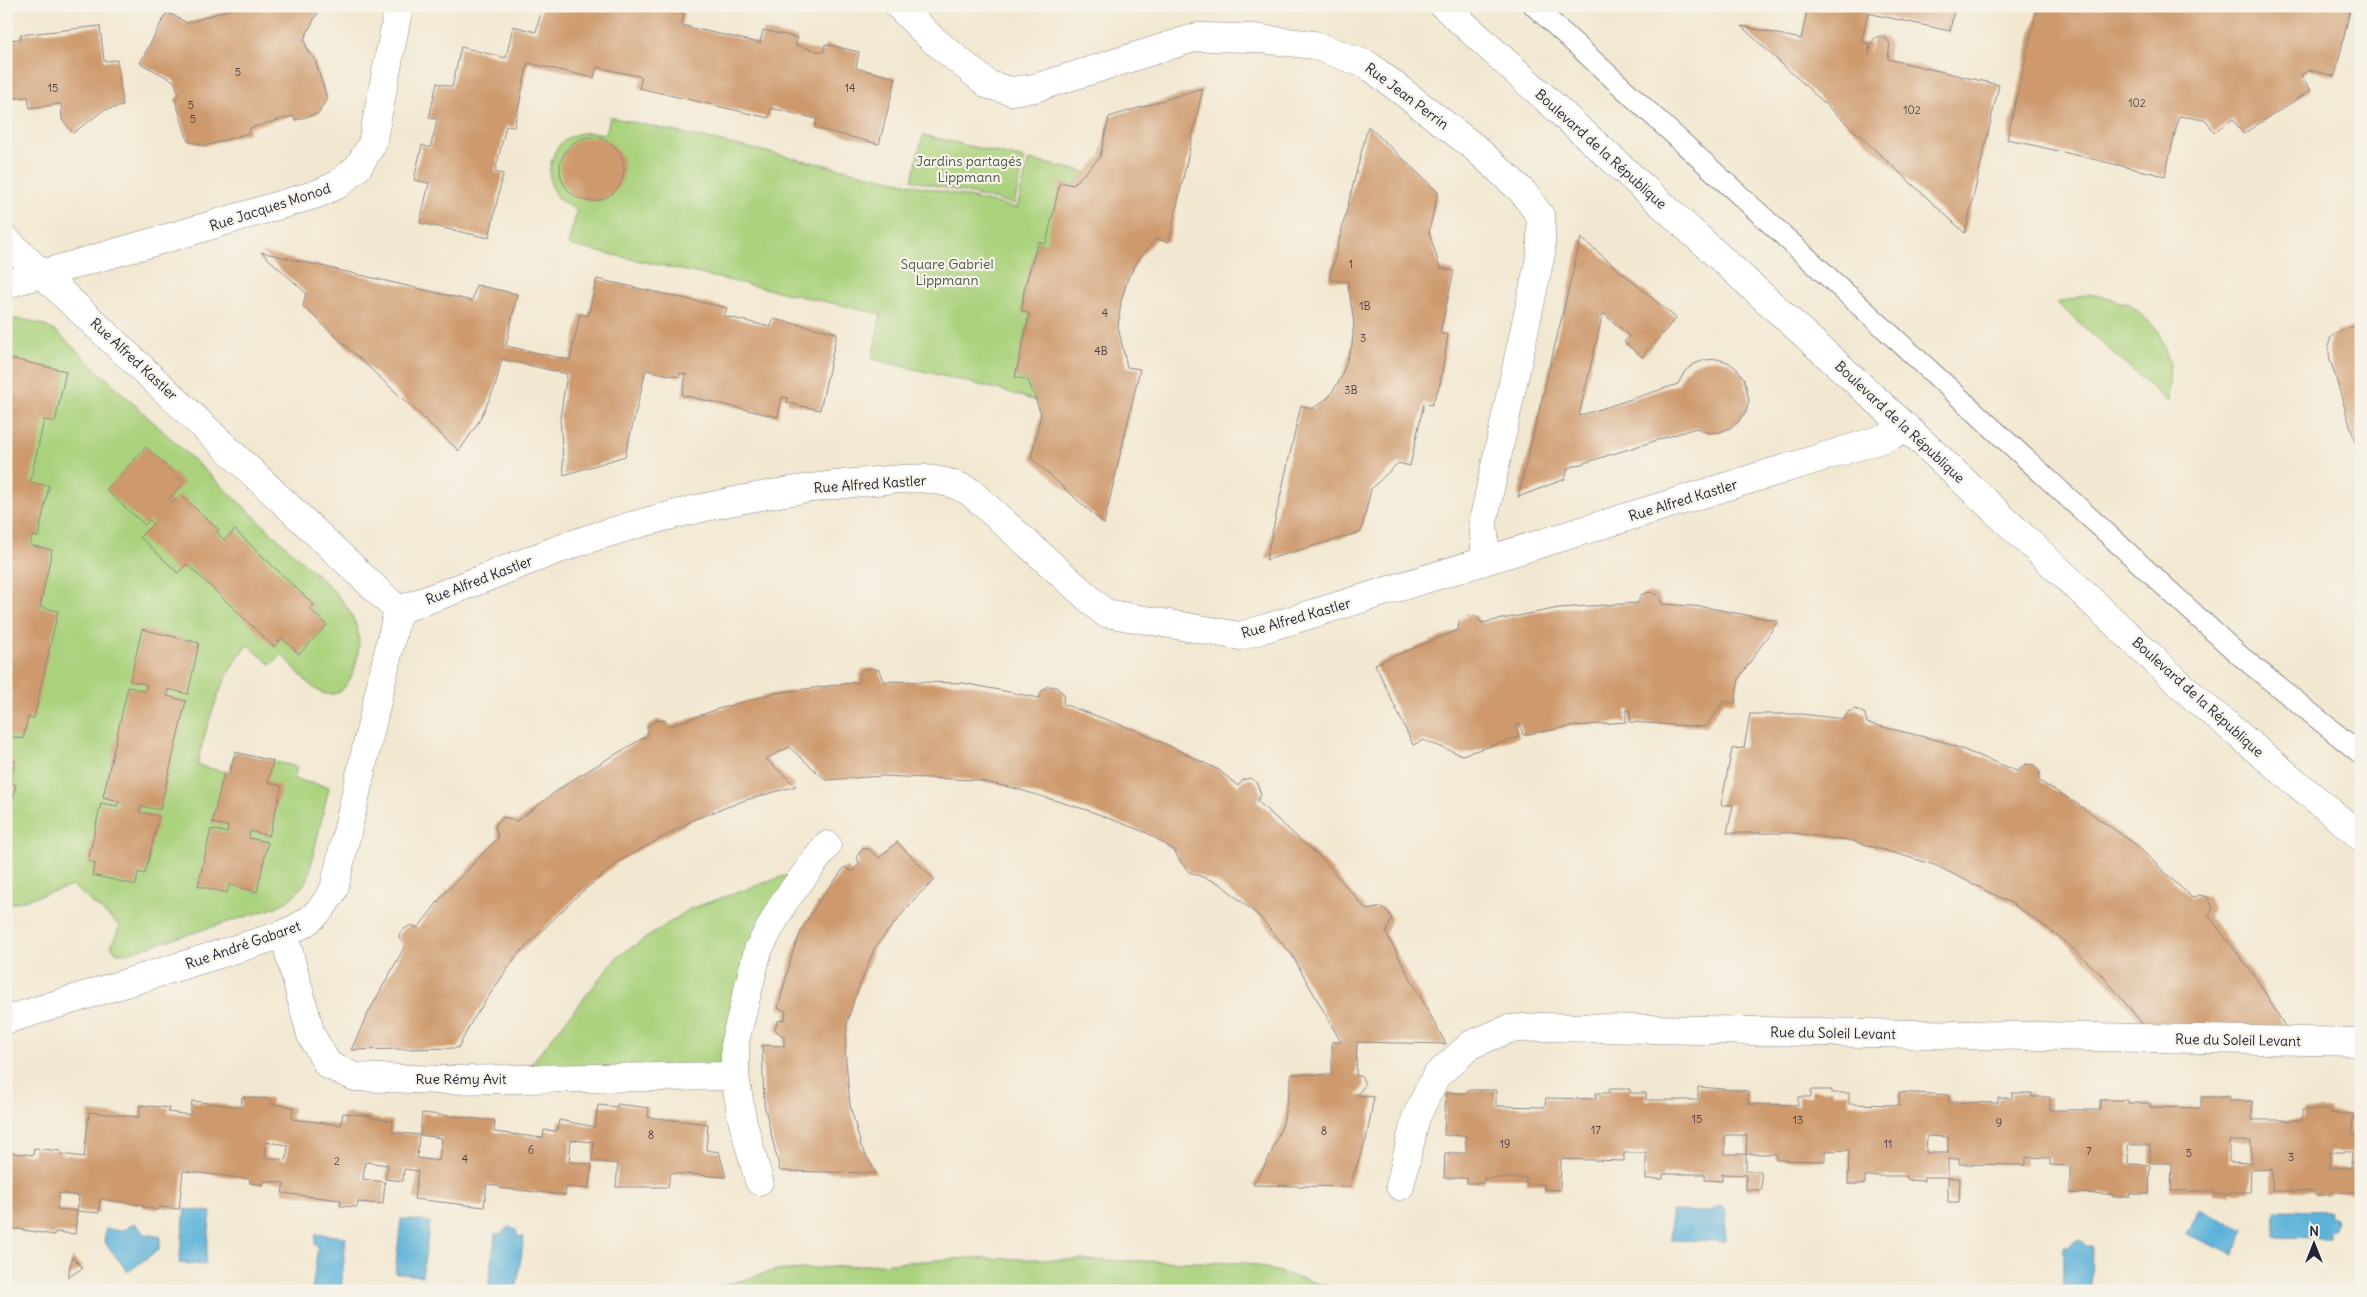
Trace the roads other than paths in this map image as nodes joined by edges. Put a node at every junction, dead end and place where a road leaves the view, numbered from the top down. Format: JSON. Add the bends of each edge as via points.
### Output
{"nodes":[{"id":1,"x":399,"y":6,"type":"edge"},
{"id":2,"x":899,"y":6,"type":"edge"},
{"id":3,"x":1444,"y":6,"type":"edge"},
{"id":4,"x":1534,"y":6,"type":"edge"},
{"id":5,"x":6,"y":240,"type":"edge"},
{"id":6,"x":44,"y":274,"type":"junction"},
{"id":7,"x":6,"y":284,"type":"edge"},
{"id":8,"x":1906,"y":427,"type":"junction"},
{"id":9,"x":1486,"y":560,"type":"junction"},
{"id":10,"x":398,"y":610,"type":"junction"},
{"id":11,"x":2361,"y":754,"type":"edge"},
{"id":12,"x":2360,"y":837,"type":"edge"},
{"id":13,"x":827,"y":845,"type":"dead end"},
{"id":14,"x":284,"y":934,"type":"junction"},
{"id":15,"x":6,"y":1020,"type":"edge"},
{"id":16,"x":2361,"y":1042,"type":"edge"},
{"id":17,"x":735,"y":1076,"type":"junction"},
{"id":18,"x":760,"y":1181,"type":"dead end"},
{"id":19,"x":1400,"y":1186,"type":"dead end"}],
"edges":[{"from":1,"to":6,"type":"street","name":"Rue Jacques Monod","via":[[372,144],[358,167],[339,184],[317,194]]},
{"from":2,"to":9,"type":"street","name":"Rue Jean Perrin","via":[[931,38],[989,85],[1011,91],[1035,88],[1197,37],[1253,38],[1314,45],[1368,65],[1474,147],[1523,192],[1541,217],[1541,253],[1483,522]]},
{"from":3,"to":8,"type":"street","name":"Boulevard de la République"},
{"from":4,"to":11,"type":"lane","via":[[2238,654]]},
{"from":5,"to":6,"type":"street","name":"Rue Alfred Kastler"},
{"from":6,"to":7,"type":"street","name":"Rue Jacques Monod"},
{"from":6,"to":10,"type":"street","name":"Rue Alfred Kastler"},
{"from":8,"to":9,"type":"street","name":"Rue Alfred Kastler","via":[[1891,436]]},
{"from":8,"to":12,"type":"street","name":"Boulevard de la République","via":[[2196,699]]},
{"from":9,"to":10,"type":"street","name":"Rue Alfred Kastler","via":[[1240,636],[1105,613],[969,491],[951,482],[926,478],[821,486],[694,510],[590,539]]},
{"from":10,"to":14,"type":"street","name":"Rue André Gabaret","via":[[334,889],[323,908],[308,923]]},
{"from":13,"to":17,"type":"street","via":[[784,902],[758,950],[735,1040]]},
{"from":14,"to":15,"type":"street","name":"Rue André Gabaret"},
{"from":14,"to":17,"type":"street","name":"Rue Rémy Avit","via":[[310,1035],[328,1065],[355,1077],[440,1080]]},
{"from":16,"to":19,"type":"street","name":"Rue du Soleil Levant","via":[[1509,1029],[1472,1044],[1436,1076],[1416,1116]]},
{"from":17,"to":18,"type":"street","via":[[742,1119]]}]}
